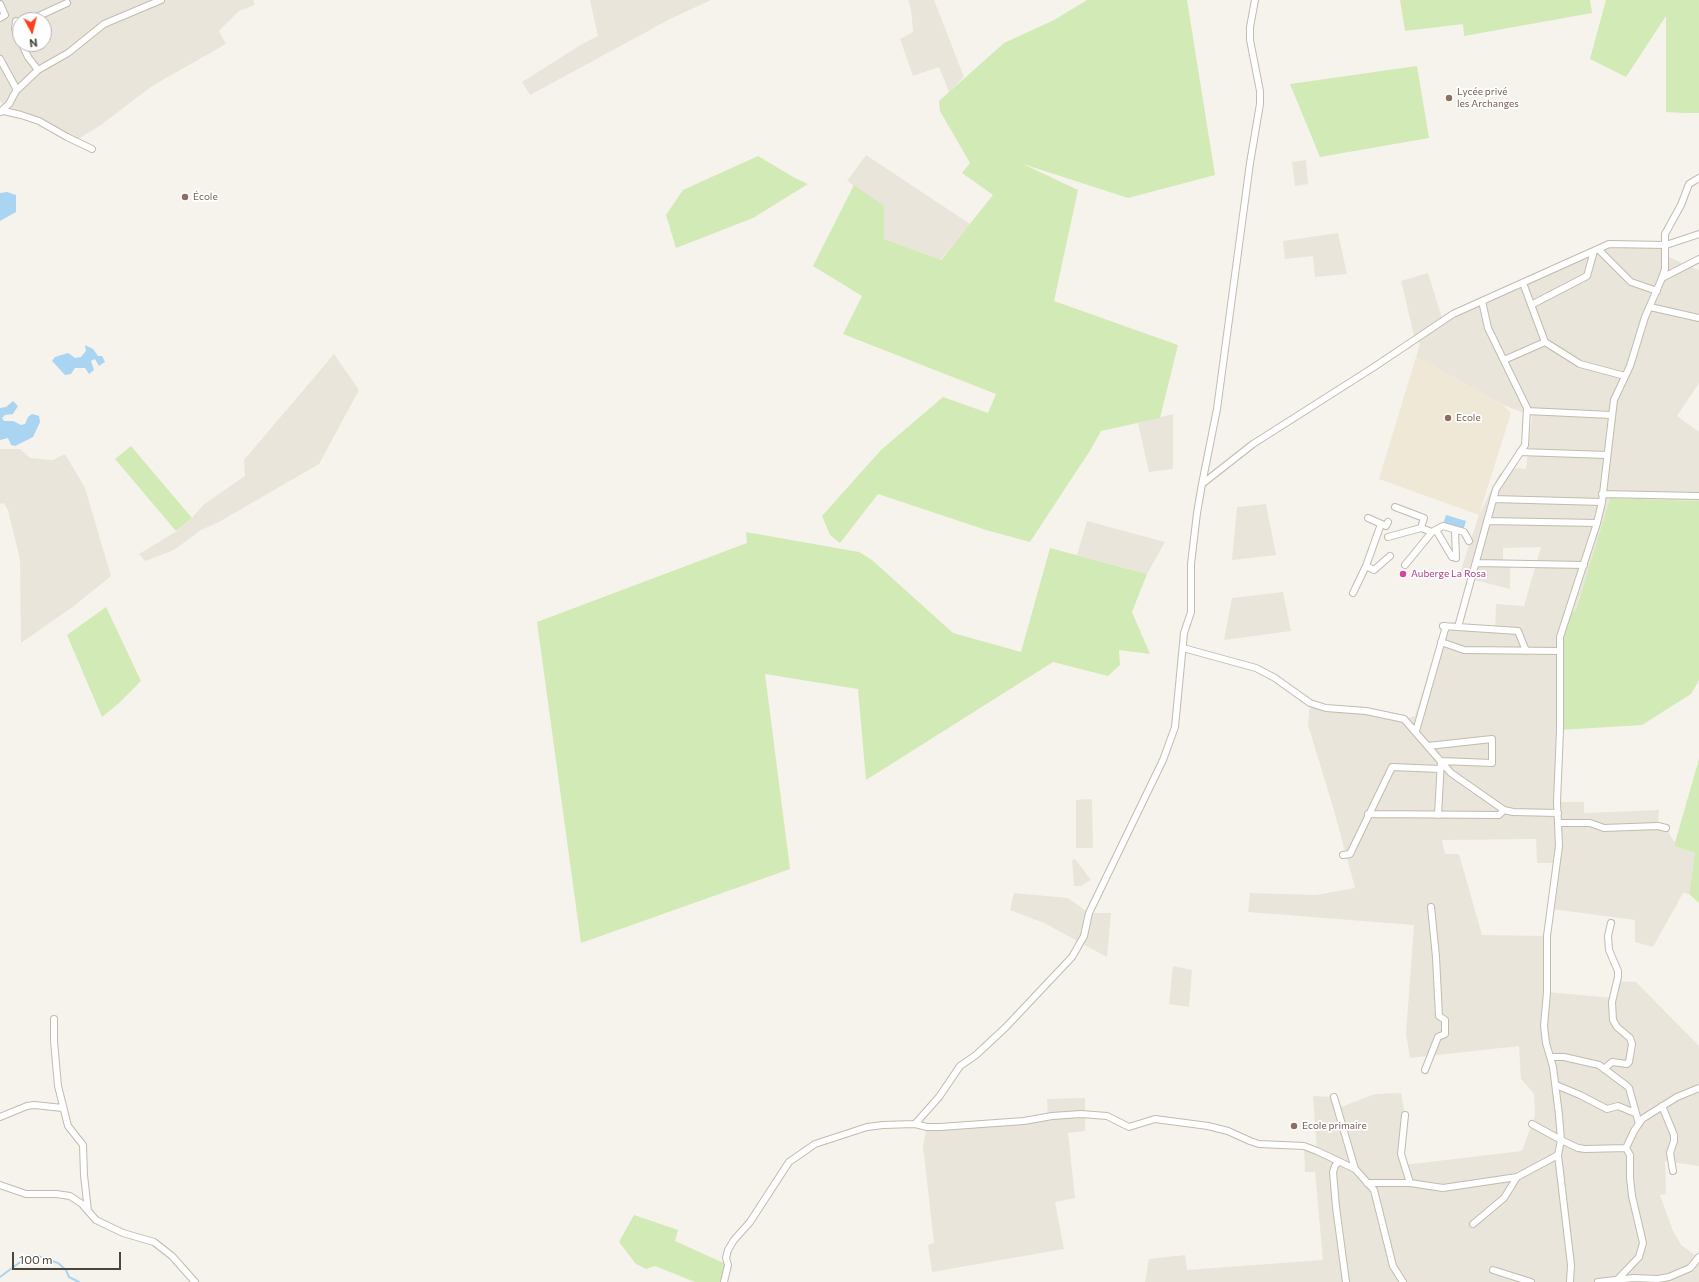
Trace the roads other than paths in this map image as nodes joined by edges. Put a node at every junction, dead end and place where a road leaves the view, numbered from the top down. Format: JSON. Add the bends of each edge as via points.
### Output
{"nodes":[{"id":1,"x":161,"y":0,"type":"edge"},
{"id":2,"x":1255,"y":0,"type":"edge"},
{"id":3,"x":67,"y":3,"type":"dead end"},
{"id":4,"x":0,"y":4,"type":"edge"},
{"id":5,"x":47,"y":12,"type":"edge"},
{"id":6,"x":3,"y":17,"type":"edge"},
{"id":7,"x":26,"y":52,"type":"edge"},
{"id":8,"x":0,"y":59,"type":"edge"},
{"id":9,"x":38,"y":70,"type":"junction"},
{"id":10,"x":17,"y":90,"type":"junction"},
{"id":11,"x":0,"y":112,"type":"edge"},
{"id":12,"x":92,"y":149,"type":"dead end"},
{"id":13,"x":1699,"y":178,"type":"edge"},
{"id":14,"x":1699,"y":234,"type":"edge"},
{"id":15,"x":1666,"y":245,"type":"junction"},
{"id":16,"x":1596,"y":250,"type":"junction"},
{"id":17,"x":1699,"y":259,"type":"edge"},
{"id":18,"x":1662,"y":278,"type":"junction"},
{"id":19,"x":1523,"y":283,"type":"junction"},
{"id":20,"x":1657,"y":291,"type":"junction"},
{"id":21,"x":1482,"y":301,"type":"junction"},
{"id":22,"x":1531,"y":305,"type":"junction"},
{"id":23,"x":1650,"y":306,"type":"junction"},
{"id":24,"x":1699,"y":318,"type":"edge"},
{"id":25,"x":1545,"y":342,"type":"junction"},
{"id":26,"x":1504,"y":360,"type":"junction"},
{"id":27,"x":1625,"y":376,"type":"junction"},
{"id":28,"x":1527,"y":411,"type":"junction"},
{"id":29,"x":1611,"y":415,"type":"junction"},
{"id":30,"x":1520,"y":452,"type":"junction"},
{"id":31,"x":1606,"y":455,"type":"junction"},
{"id":32,"x":1202,"y":484,"type":"junction"},
{"id":33,"x":1602,"y":494,"type":"junction"},
{"id":34,"x":1699,"y":496,"type":"edge"},
{"id":35,"x":1493,"y":499,"type":"junction"},
{"id":36,"x":1602,"y":502,"type":"junction"},
{"id":37,"x":1395,"y":507,"type":"dead end"},
{"id":38,"x":1370,"y":521,"type":"dead end"},
{"id":39,"x":1487,"y":521,"type":"junction"},
{"id":40,"x":1597,"y":523,"type":"junction"},
{"id":41,"x":1421,"y":528,"type":"junction"},
{"id":42,"x":1455,"y":530,"type":"junction"},
{"id":43,"x":1434,"y":531,"type":"junction"},
{"id":44,"x":1388,"y":537,"type":"dead end"},
{"id":45,"x":1469,"y":541,"type":"dead end"},
{"id":46,"x":1456,"y":551,"type":"junction"},
{"id":47,"x":1463,"y":554,"type":"dead end"},
{"id":48,"x":1390,"y":556,"type":"dead end"},
{"id":49,"x":1476,"y":563,"type":"junction"},
{"id":50,"x":1405,"y":565,"type":"dead end"},
{"id":51,"x":1584,"y":565,"type":"junction"},
{"id":52,"x":1366,"y":566,"type":"junction"},
{"id":53,"x":1354,"y":593,"type":"dead end"},
{"id":54,"x":1458,"y":627,"type":"junction"},
{"id":55,"x":1441,"y":642,"type":"junction"},
{"id":56,"x":1183,"y":648,"type":"junction"},
{"id":57,"x":1526,"y":651,"type":"junction"},
{"id":58,"x":1560,"y":651,"type":"junction"},
{"id":59,"x":1416,"y":731,"type":"junction"},
{"id":60,"x":1428,"y":746,"type":"junction"},
{"id":61,"x":1441,"y":761,"type":"junction"},
{"id":62,"x":1440,"y":769,"type":"junction"},
{"id":63,"x":1504,"y":810,"type":"junction"},
{"id":64,"x":1558,"y":812,"type":"junction"},
{"id":65,"x":1368,"y":814,"type":"junction"},
{"id":66,"x":1438,"y":814,"type":"junction"},
{"id":67,"x":1559,"y":823,"type":"junction"},
{"id":68,"x":1666,"y":828,"type":"dead end"},
{"id":69,"x":1343,"y":855,"type":"dead end"},
{"id":70,"x":1431,"y":907,"type":"dead end"},
{"id":71,"x":1611,"y":923,"type":"dead end"},
{"id":72,"x":54,"y":1019,"type":"dead end"},
{"id":73,"x":1551,"y":1057,"type":"junction"},
{"id":74,"x":1604,"y":1069,"type":"junction"},
{"id":75,"x":1426,"y":1070,"type":"dead end"},
{"id":76,"x":1556,"y":1085,"type":"junction"},
{"id":77,"x":1699,"y":1088,"type":"edge"},
{"id":78,"x":1334,"y":1097,"type":"dead end"},
{"id":79,"x":1662,"y":1106,"type":"junction"},
{"id":80,"x":63,"y":1108,"type":"junction"},
{"id":81,"x":1635,"y":1113,"type":"junction"},
{"id":82,"x":1405,"y":1115,"type":"dead end"},
{"id":83,"x":0,"y":1117,"type":"edge"},
{"id":84,"x":915,"y":1124,"type":"junction"},
{"id":85,"x":1532,"y":1124,"type":"dead end"},
{"id":86,"x":1639,"y":1124,"type":"junction"},
{"id":87,"x":1561,"y":1140,"type":"junction"},
{"id":88,"x":1626,"y":1148,"type":"junction"},
{"id":89,"x":1558,"y":1155,"type":"junction"},
{"id":90,"x":1338,"y":1162,"type":"junction"},
{"id":91,"x":1355,"y":1169,"type":"junction"},
{"id":92,"x":1673,"y":1171,"type":"dead end"},
{"id":93,"x":1517,"y":1177,"type":"junction"},
{"id":94,"x":1367,"y":1183,"type":"junction"},
{"id":95,"x":1410,"y":1183,"type":"junction"},
{"id":96,"x":0,"y":1185,"type":"edge"},
{"id":97,"x":89,"y":1212,"type":"junction"},
{"id":98,"x":1473,"y":1224,"type":"dead end"},
{"id":99,"x":1699,"y":1257,"type":"edge"},
{"id":100,"x":1493,"y":1270,"type":"dead end"},
{"id":101,"x":1659,"y":1280,"type":"edge"},
{"id":102,"x":1617,"y":1281,"type":"edge"},
{"id":103,"x":195,"y":1282,"type":"edge"},
{"id":104,"x":724,"y":1282,"type":"edge"},
{"id":105,"x":1346,"y":1282,"type":"edge"},
{"id":106,"x":1403,"y":1282,"type":"edge"},
{"id":107,"x":1531,"y":1282,"type":"edge"},
{"id":108,"x":1570,"y":1282,"type":"edge"},
{"id":109,"x":1598,"y":1282,"type":"edge"}],
"edges":[{"from":1,"to":9,"type":"street","via":[[104,24],[68,52]]},
{"from":2,"to":32,"type":"street","via":[[1250,40],[1260,91],[1260,104],[1217,409]]},
{"from":3,"to":5,"type":"street"},
{"from":4,"to":6,"type":"street"},
{"from":7,"to":9,"type":"street"},
{"from":8,"to":10,"type":"street"},
{"from":9,"to":10,"type":"street"},
{"from":10,"to":11,"type":"street"},
{"from":11,"to":12,"type":"street","via":[[39,121]]},
{"from":13,"to":15,"type":"street","via":[[1689,184],[1665,234]]},
{"from":14,"to":15,"type":"street"},
{"from":15,"to":16,"type":"street","via":[[1609,244]]},
{"from":15,"to":18,"type":"street"},
{"from":16,"to":19,"type":"street"},
{"from":16,"to":20,"type":"street","via":[[1631,282]]},
{"from":16,"to":22,"type":"street","via":[[1588,276]]},
{"from":17,"to":18,"type":"street"},
{"from":18,"to":20,"type":"street"},
{"from":19,"to":21,"type":"street"},
{"from":19,"to":22,"type":"street"},
{"from":20,"to":23,"type":"street"},
{"from":21,"to":26,"type":"street","via":[[1488,328]]},
{"from":21,"to":32,"type":"street","via":[[1453,314],[1253,444]]},
{"from":22,"to":25,"type":"street"},
{"from":23,"to":24,"type":"street"},
{"from":23,"to":27,"type":"street"},
{"from":25,"to":26,"type":"street"},
{"from":25,"to":27,"type":"street","via":[[1580,364]]},
{"from":26,"to":28,"type":"street"},
{"from":27,"to":29,"type":"street","via":[[1614,400]]},
{"from":28,"to":29,"type":"street"},
{"from":28,"to":30,"type":"street","via":[[1525,446]]},
{"from":29,"to":31,"type":"street"},
{"from":30,"to":31,"type":"street"},
{"from":30,"to":35,"type":"street","via":[[1496,489]]},
{"from":31,"to":33,"type":"street"},
{"from":32,"to":56,"type":"street","via":[[1191,564],[1191,612],[1185,628]]},
{"from":33,"to":34,"type":"street"},
{"from":33,"to":36,"type":"street"},
{"from":35,"to":36,"type":"street"},
{"from":35,"to":39,"type":"street"},
{"from":36,"to":40,"type":"street"},
{"from":37,"to":41,"type":"street","via":[[1424,518]]},
{"from":38,"to":52,"type":"street","via":[[1385,523]]},
{"from":39,"to":40,"type":"street"},
{"from":39,"to":49,"type":"street"},
{"from":40,"to":51,"type":"street"},
{"from":41,"to":43,"type":"street"},
{"from":41,"to":44,"type":"street"},
{"from":42,"to":43,"type":"street","via":[[1443,526]]},
{"from":42,"to":45,"type":"street","via":[[1464,532]]},
{"from":42,"to":46,"type":"street"},
{"from":43,"to":46,"type":"street","via":[[1454,558]]},
{"from":43,"to":50,"type":"street"},
{"from":46,"to":47,"type":"street"},
{"from":48,"to":52,"type":"street","via":[[1374,570]]},
{"from":49,"to":51,"type":"street"},
{"from":49,"to":54,"type":"street"},
{"from":51,"to":58,"type":"street","via":[[1560,637]]},
{"from":52,"to":53,"type":"street"},
{"from":54,"to":55,"type":"street","via":[[1445,626]]},
{"from":54,"to":57,"type":"street","via":[[1518,631]]},
{"from":55,"to":57,"type":"street","via":[[1464,650]]},
{"from":55,"to":59,"type":"street"},
{"from":56,"to":59,"type":"street","via":[[1256,668],[1310,703],[1326,708],[1366,711],[1404,719]]},
{"from":56,"to":84,"type":"street","via":[[1177,713],[1171,741],[1089,913],[1080,944],[1072,957],[1006,1027],[960,1066],[939,1097]]},
{"from":57,"to":58,"type":"street"},
{"from":58,"to":64,"type":"street"},
{"from":59,"to":60,"type":"street"},
{"from":60,"to":61,"type":"street"},
{"from":60,"to":61,"type":"street","via":[[1492,740],[1492,763]]},
{"from":61,"to":62,"type":"street"},
{"from":61,"to":63,"type":"street","via":[[1451,773]]},
{"from":62,"to":65,"type":"street","via":[[1392,767]]},
{"from":62,"to":66,"type":"street"},
{"from":63,"to":64,"type":"street"},
{"from":63,"to":66,"type":"street","via":[[1499,815]]},
{"from":64,"to":67,"type":"street"},
{"from":65,"to":66,"type":"street"},
{"from":65,"to":69,"type":"street","via":[[1350,854]]},
{"from":67,"to":68,"type":"street","via":[[1590,823],[1604,828]]},
{"from":67,"to":73,"type":"street","via":[[1559,846],[1547,936],[1544,1026]]},
{"from":70,"to":75,"type":"street","via":[[1439,1016],[1445,1020],[1445,1034],[1438,1037]]},
{"from":71,"to":74,"type":"street","via":[[1608,936],[1609,950],[1618,971],[1612,1002],[1614,1020],[1632,1044],[1629,1062],[1612,1062]]},
{"from":72,"to":80,"type":"street","via":[[58,1086]]},
{"from":73,"to":74,"type":"street","via":[[1569,1058],[1599,1065]]},
{"from":73,"to":76,"type":"street"},
{"from":74,"to":81,"type":"street","via":[[1629,1088]]},
{"from":76,"to":81,"type":"street","via":[[1607,1109],[1618,1106]]},
{"from":76,"to":87,"type":"street"},
{"from":77,"to":79,"type":"street"},
{"from":78,"to":91,"type":"street"},
{"from":79,"to":86,"type":"street","via":[[1642,1119]]},
{"from":79,"to":92,"type":"street","via":[[1674,1135],[1670,1154]]},
{"from":80,"to":83,"type":"street","via":[[34,1105]]},
{"from":80,"to":97,"type":"street","via":[[68,1126],[83,1144]]},
{"from":81,"to":86,"type":"street"},
{"from":82,"to":95,"type":"street","via":[[1401,1154]]},
{"from":84,"to":90,"type":"street","via":[[940,1127],[1082,1114],[1107,1116],[1129,1127],[1155,1119],[1216,1128],[1259,1144],[1304,1146],[1318,1150]]},
{"from":84,"to":104,"type":"street","via":[[867,1127],[815,1144],[789,1162],[750,1222],[728,1250]]},
{"from":85,"to":87,"type":"street"},
{"from":86,"to":88,"type":"street"},
{"from":87,"to":88,"type":"street","via":[[1585,1149]]},
{"from":87,"to":89,"type":"street"},
{"from":88,"to":102,"type":"street","via":[[1630,1155],[1632,1196],[1643,1243],[1638,1257]]},
{"from":89,"to":93,"type":"street"},
{"from":89,"to":108,"type":"street","via":[[1571,1265]]},
{"from":90,"to":91,"type":"street"},
{"from":90,"to":105,"type":"street","via":[[1333,1172]]},
{"from":91,"to":94,"type":"street"},
{"from":93,"to":95,"type":"street","via":[[1443,1188]]},
{"from":93,"to":98,"type":"street","via":[[1504,1198]]},
{"from":94,"to":95,"type":"street"},
{"from":94,"to":106,"type":"street","via":[[1374,1190],[1393,1266]]},
{"from":96,"to":97,"type":"street","via":[[26,1194],[70,1196]]},
{"from":97,"to":103,"type":"street","via":[[96,1220],[123,1233],[154,1242],[172,1256]]},
{"from":99,"to":101,"type":"street","via":[[1690,1268]]},
{"from":100,"to":107,"type":"street"},
{"from":101,"to":102,"type":"street"},
{"from":102,"to":109,"type":"street"}]}
